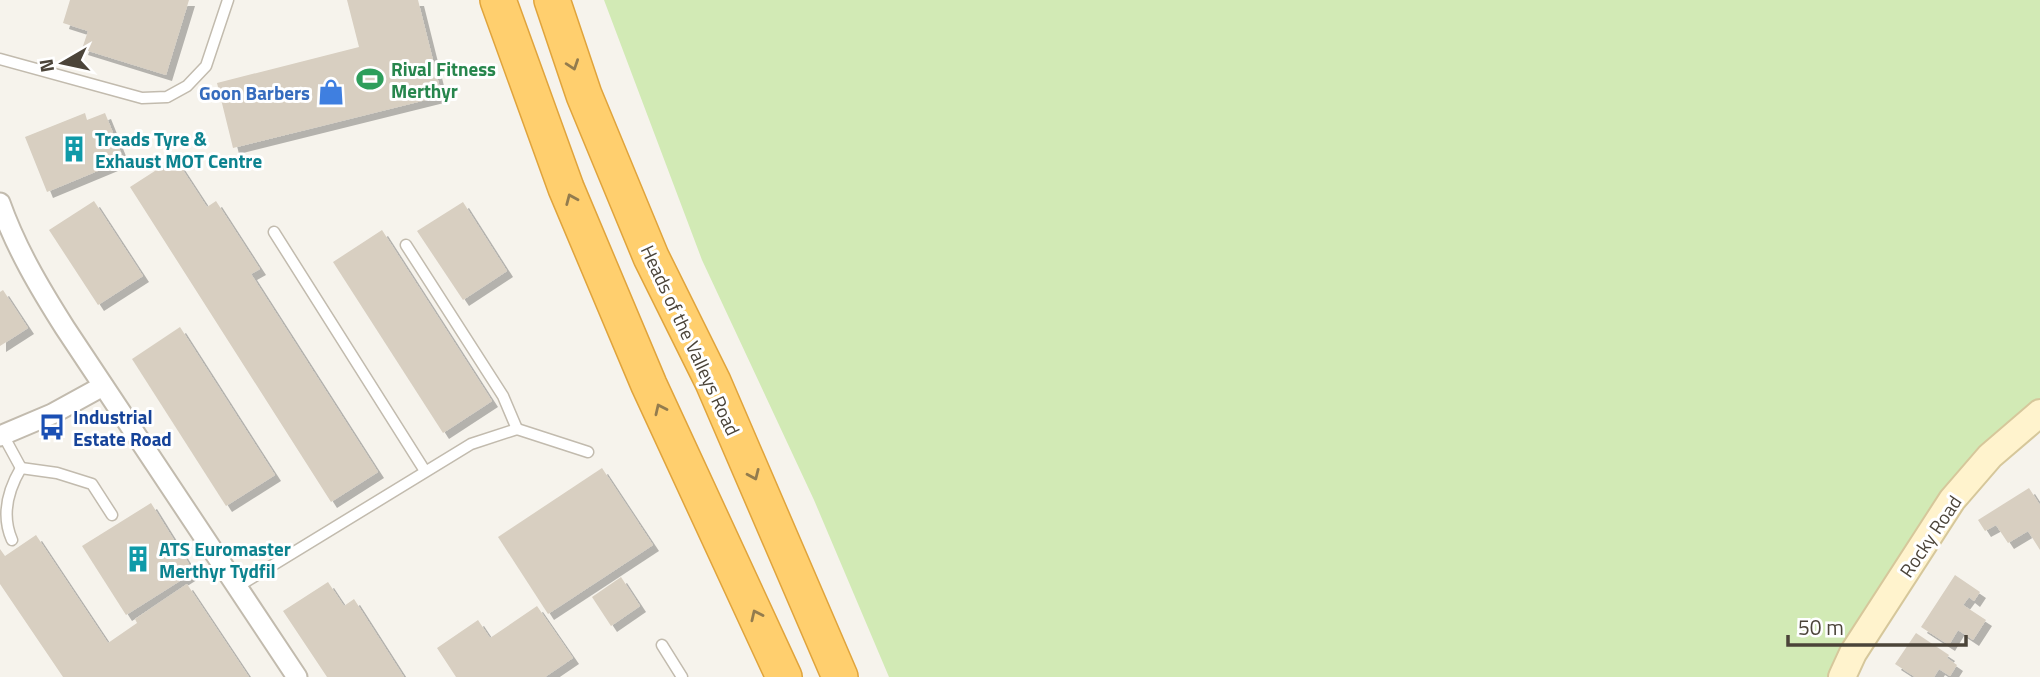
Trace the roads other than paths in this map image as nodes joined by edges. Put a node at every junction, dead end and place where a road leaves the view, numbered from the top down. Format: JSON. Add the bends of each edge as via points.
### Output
{"nodes":[{"id":1,"x":228,"y":0,"type":"edge"},
{"id":2,"x":498,"y":0,"type":"edge"},
{"id":3,"x":552,"y":0,"type":"edge"},
{"id":4,"x":0,"y":59,"type":"edge"},
{"id":5,"x":0,"y":203,"type":"edge"},
{"id":6,"x":274,"y":232,"type":"dead end"},
{"id":7,"x":406,"y":245,"type":"dead end"},
{"id":8,"x":103,"y":386,"type":"junction"},
{"id":9,"x":2040,"y":413,"type":"edge"},
{"id":10,"x":517,"y":429,"type":"junction"},
{"id":11,"x":2,"y":436,"type":"edge"},
{"id":12,"x":588,"y":452,"type":"dead end"},
{"id":13,"x":21,"y":468,"type":"junction"},
{"id":14,"x":425,"y":471,"type":"junction"},
{"id":15,"x":112,"y":515,"type":"dead end"},
{"id":16,"x":12,"y":540,"type":"dead end"},
{"id":17,"x":237,"y":587,"type":"junction"},
{"id":18,"x":662,"y":645,"type":"dead end"},
{"id":19,"x":297,"y":677,"type":"edge"},
{"id":20,"x":682,"y":677,"type":"edge"},
{"id":21,"x":784,"y":677,"type":"edge"},
{"id":22,"x":840,"y":677,"type":"edge"},
{"id":23,"x":1842,"y":677,"type":"edge"}],
"edges":[{"from":1,"to":4,"type":"lane","via":[[206,66],[187,86],[167,97],[142,98]]},
{"from":21,"to":2,"type":"highway","one_way":true,"via":[[643,372],[566,188]]},
{"from":3,"to":22,"type":"highway","name":"Heads of the Valleys Road","one_way":true,"via":[[583,95],[650,257],[713,382]]},
{"from":5,"to":8,"type":"street","via":[[29,271]]},
{"from":6,"to":14,"type":"lane"},
{"from":7,"to":10,"type":"lane","via":[[503,396]]},
{"from":8,"to":11,"type":"street"},
{"from":8,"to":17,"type":"street"},
{"from":9,"to":23,"type":"street","name":"Rocky Road","via":[[1990,456],[1952,500]]},
{"from":10,"to":12,"type":"lane"},
{"from":10,"to":14,"type":"lane","via":[[471,444]]},
{"from":11,"to":13,"type":"lane"},
{"from":13,"to":15,"type":"lane","via":[[92,484]]},
{"from":13,"to":16,"type":"lane","via":[[10,488],[6,526]]},
{"from":14,"to":17,"type":"lane"},
{"from":17,"to":19,"type":"street"},
{"from":18,"to":20,"type":"lane"}]}
